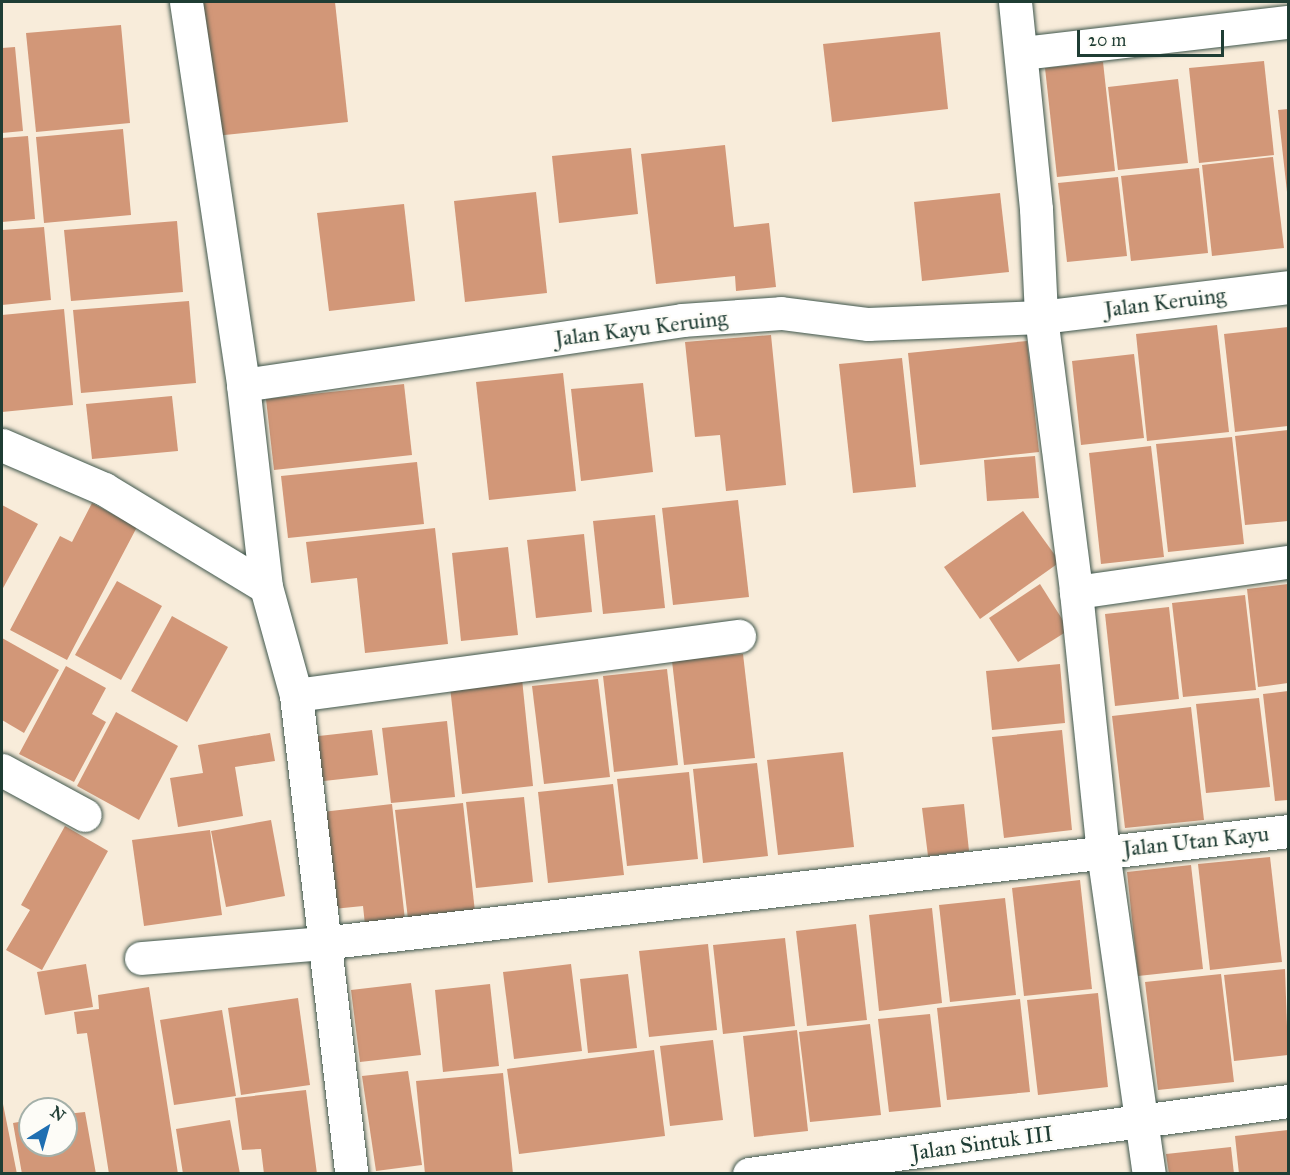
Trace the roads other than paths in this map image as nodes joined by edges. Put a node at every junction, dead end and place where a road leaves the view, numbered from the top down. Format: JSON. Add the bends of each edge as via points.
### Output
{"nodes":[{"id":1,"x":186,"y":2,"type":"edge"},
{"id":2,"x":1015,"y":2,"type":"edge"},
{"id":3,"x":1288,"y":22,"type":"edge"},
{"id":4,"x":1023,"y":53,"type":"junction"},
{"id":5,"x":1288,"y":287,"type":"edge"},
{"id":6,"x":1041,"y":317,"type":"junction"},
{"id":7,"x":243,"y":385,"type":"junction"},
{"id":8,"x":2,"y":445,"type":"edge"},
{"id":9,"x":1288,"y":562,"type":"edge"},
{"id":10,"x":266,"y":587,"type":"junction"},
{"id":11,"x":1076,"y":592,"type":"junction"},
{"id":12,"x":739,"y":636,"type":"dead end"},
{"id":13,"x":296,"y":695,"type":"junction"},
{"id":14,"x":2,"y":770,"type":"edge"},
{"id":15,"x":85,"y":815,"type":"dead end"},
{"id":16,"x":1288,"y":831,"type":"edge"},
{"id":17,"x":1103,"y":852,"type":"junction"},
{"id":18,"x":322,"y":943,"type":"junction"},
{"id":19,"x":141,"y":958,"type":"dead end"},
{"id":20,"x":1288,"y":1101,"type":"edge"},
{"id":21,"x":1144,"y":1121,"type":"junction"},
{"id":22,"x":351,"y":1173,"type":"edge"},
{"id":23,"x":749,"y":1173,"type":"edge"},
{"id":24,"x":1149,"y":1173,"type":"edge"}],
"edges":[{"from":1,"to":7,"type":"street"},
{"from":2,"to":4,"type":"street"},
{"from":3,"to":4,"type":"street"},
{"from":4,"to":6,"type":"street"},
{"from":5,"to":6,"type":"street","name":"Jalan Keruing"},
{"from":6,"to":7,"type":"street","name":"Jalan Kayu Keruing","via":[[868,324],[781,314],[682,320]]},
{"from":6,"to":11,"type":"street"},
{"from":7,"to":10,"type":"street"},
{"from":8,"to":10,"type":"street","via":[[104,489]]},
{"from":9,"to":11,"type":"street"},
{"from":10,"to":13,"type":"street"},
{"from":11,"to":17,"type":"street"},
{"from":12,"to":13,"type":"street"},
{"from":13,"to":18,"type":"street"},
{"from":14,"to":15,"type":"street"},
{"from":16,"to":17,"type":"street","name":"Jalan Utan Kayu"},
{"from":17,"to":18,"type":"street","name":"Jalan Utan Kayu"},
{"from":17,"to":21,"type":"street"},
{"from":18,"to":19,"type":"street","name":"Jalan Utan Kayu"},
{"from":18,"to":22,"type":"street"},
{"from":20,"to":21,"type":"street","name":"Jalan Sintuk III"},
{"from":21,"to":23,"type":"street","name":"Jalan Sintuk III"},
{"from":21,"to":24,"type":"street"}]}
